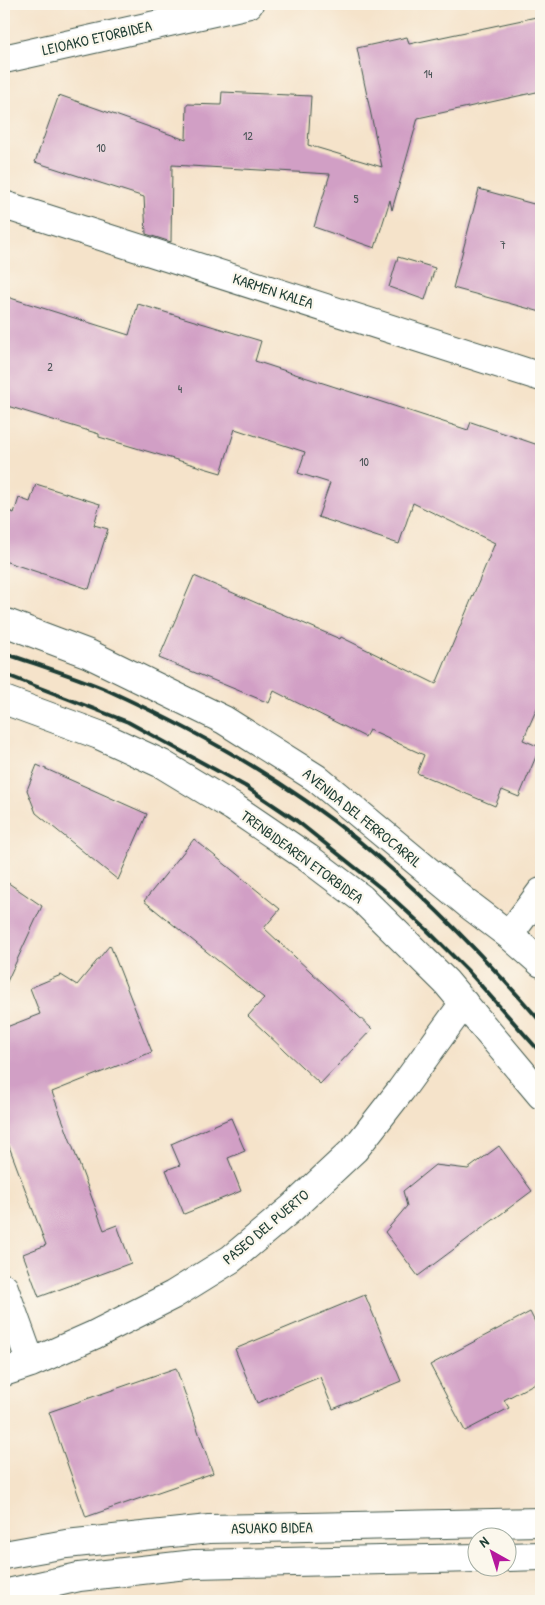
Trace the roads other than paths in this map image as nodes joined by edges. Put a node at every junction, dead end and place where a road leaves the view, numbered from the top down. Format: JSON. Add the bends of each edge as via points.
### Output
{"nodes":[{"id":1,"x":249,"y":4,"type":"edge"},
{"id":2,"x":4,"y":59,"type":"edge"},
{"id":3,"x":4,"y":205,"type":"edge"},
{"id":4,"x":541,"y":377,"type":"edge"},
{"id":5,"x":4,"y":622,"type":"edge"},
{"id":6,"x":4,"y":700,"type":"edge"},
{"id":7,"x":541,"y":892,"type":"edge"},
{"id":8,"x":509,"y":934,"type":"junction"},
{"id":9,"x":541,"y":963,"type":"edge"},
{"id":10,"x":464,"y":1003,"type":"junction"},
{"id":11,"x":541,"y":1095,"type":"edge"},
{"id":12,"x":4,"y":1288,"type":"edge"},
{"id":13,"x":31,"y":1363,"type":"junction"},
{"id":14,"x":4,"y":1372,"type":"edge"},
{"id":15,"x":541,"y":1522,"type":"edge"},
{"id":16,"x":4,"y":1555,"type":"edge"},
{"id":17,"x":541,"y":1556,"type":"edge"},
{"id":18,"x":518,"y":1557,"type":"edge"},
{"id":19,"x":468,"y":1558,"type":"edge"},
{"id":20,"x":4,"y":1594,"type":"edge"}],
"edges":[{"from":1,"to":2,"type":"street","name":"LEIOAKO ETORBIDEA"},
{"from":3,"to":4,"type":"street","name":"KARMEN KALEA"},
{"from":5,"to":8,"type":"street","name":"AVENIDA DEL FERROCARRIL","via":[[89,654],[224,720],[316,778]]},
{"from":6,"to":10,"type":"street","name":"TRENBIDEAREN ETORBIDEA","via":[[98,735],[162,764],[308,858],[361,898]]},
{"from":7,"to":8,"type":"street"},
{"from":8,"to":9,"type":"street","name":"AVENIDA DEL FERROCARRIL"},
{"from":10,"to":11,"type":"street","name":"TRENBIDEAREN ETORBIDEA"},
{"from":10,"to":13,"type":"street","name":"PASEO DEL PUERTO","via":[[355,1149],[231,1259],[173,1295],[94,1336]]},
{"from":12,"to":13,"type":"street"},
{"from":13,"to":14,"type":"street","name":"PASEO DEL PUERTO"},
{"from":15,"to":16,"type":"street","name":"ASUAKO BIDEA","via":[[209,1529],[66,1544]]},
{"from":17,"to":18,"type":"street"},
{"from":19,"to":20,"type":"street","via":[[195,1564],[79,1577]]}]}
